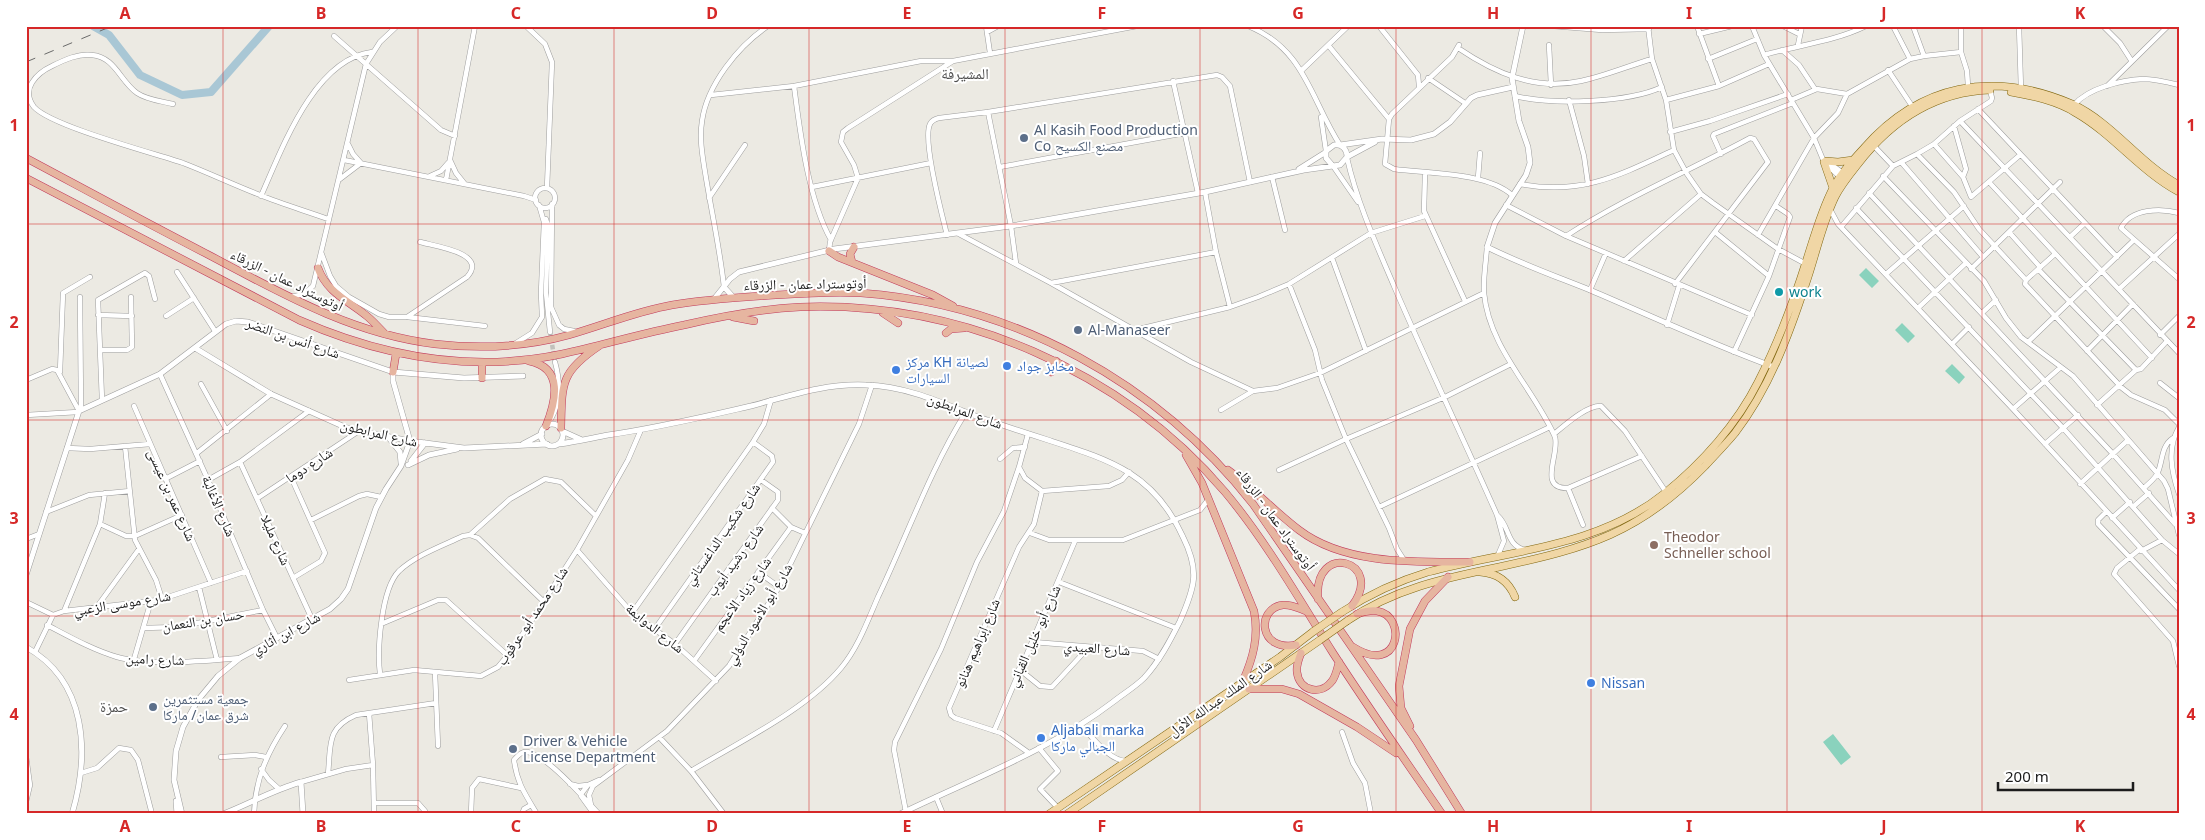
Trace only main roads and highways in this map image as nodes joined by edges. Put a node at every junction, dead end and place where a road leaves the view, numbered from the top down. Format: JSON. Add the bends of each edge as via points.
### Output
{"nodes":[{"id":1,"x":2115,"y":138,"type":"junction"},
{"id":2,"x":26,"y":158,"type":"edge"},
{"id":3,"x":1853,"y":160,"type":"junction"},
{"id":4,"x":1844,"y":177,"type":"junction"},
{"id":5,"x":26,"y":178,"type":"edge"},
{"id":6,"x":2179,"y":185,"type":"edge"},
{"id":7,"x":1833,"y":188,"type":"junction"},
{"id":8,"x":2179,"y":192,"type":"edge"},
{"id":9,"x":854,"y":247,"type":"road end"},
{"id":10,"x":829,"y":250,"type":"road end"},
{"id":11,"x":852,"y":262,"type":"junction"},
{"id":12,"x":318,"y":268,"type":"road end"},
{"id":13,"x":875,"y":310,"type":"junction"},
{"id":14,"x":957,"y":310,"type":"junction"},
{"id":15,"x":728,"y":316,"type":"junction"},
{"id":16,"x":754,"y":321,"type":"dead end"},
{"id":17,"x":898,"y":323,"type":"dead end"},
{"id":18,"x":971,"y":328,"type":"junction"},
{"id":19,"x":946,"y":333,"type":"dead end"},
{"id":20,"x":385,"y":335,"type":"junction"},
{"id":21,"x":602,"y":343,"type":"junction"},
{"id":22,"x":396,"y":354,"type":"junction"},
{"id":23,"x":524,"y":360,"type":"junction"},
{"id":24,"x":1056,"y":361,"type":"junction"},
{"id":25,"x":482,"y":362,"type":"junction"},
{"id":26,"x":1770,"y":366,"type":"junction"},
{"id":27,"x":393,"y":372,"type":"road end"},
{"id":28,"x":1051,"y":372,"type":"dead end"},
{"id":29,"x":482,"y":378,"type":"road end"},
{"id":30,"x":547,"y":426,"type":"road end"},
{"id":31,"x":561,"y":429,"type":"road end"},
{"id":32,"x":1732,"y":430,"type":"junction"},
{"id":33,"x":1178,"y":444,"type":"junction"},
{"id":34,"x":1214,"y":459,"type":"junction"},
{"id":35,"x":1510,"y":554,"type":"junction"},
{"id":36,"x":1470,"y":562,"type":"junction"},
{"id":37,"x":1511,"y":564,"type":"junction"},
{"id":38,"x":1472,"y":572,"type":"junction"},
{"id":39,"x":1448,"y":577,"type":"junction"},
{"id":40,"x":1515,"y":597,"type":"dead end"},
{"id":41,"x":1318,"y":599,"type":"junction"},
{"id":42,"x":1352,"y":606,"type":"junction"},
{"id":43,"x":1306,"y":611,"type":"junction"},
{"id":44,"x":1357,"y":614,"type":"junction"},
{"id":45,"x":1349,"y":644,"type":"junction"},
{"id":46,"x":1296,"y":645,"type":"junction"},
{"id":47,"x":1302,"y":653,"type":"junction"},
{"id":48,"x":1339,"y":662,"type":"junction"},
{"id":49,"x":1243,"y":681,"type":"junction"},
{"id":50,"x":1249,"y":689,"type":"junction"},
{"id":51,"x":1179,"y":727,"type":"junction"},
{"id":52,"x":1184,"y":735,"type":"junction"},
{"id":53,"x":1416,"y":740,"type":"junction"},
{"id":54,"x":1402,"y":757,"type":"junction"},
{"id":55,"x":1049,"y":814,"type":"edge"},
{"id":56,"x":1067,"y":814,"type":"edge"},
{"id":57,"x":1442,"y":814,"type":"edge"},
{"id":58,"x":1462,"y":814,"type":"edge"}],
"edges":[{"from":1,"to":3,"type":"main road","via":[[2096,118],[2074,105],[2021,89],[1968,86],[1912,106],[1892,120]]},
{"from":1,"to":4,"type":"main road","via":[[2068,108],[2030,96],[1990,90],[1968,92],[1921,106],[1892,126]]},
{"from":1,"to":6,"type":"main road"},
{"from":1,"to":8,"type":"main road","via":[[2150,174]]},
{"from":2,"to":20,"type":"highway","name":"أوتوستراد عمان - الزرقاء","via":[[288,298],[341,321]]},
{"from":3,"to":4,"type":"main road"},
{"from":3,"to":7,"type":"main road","via":[[1824,161]]},
{"from":4,"to":7,"type":"main road"},
{"from":4,"to":26,"type":"main road","via":[[1825,221],[1806,283]]},
{"from":5,"to":22,"type":"highway","name":"أوتوستراد عمان - الزرقاء","via":[[299,320],[345,339]]},
{"from":7,"to":26,"type":"main road"},
{"from":9,"to":11,"type":"highway","via":[[850,254]]},
{"from":10,"to":11,"type":"highway"},
{"from":11,"to":14,"type":"highway","via":[[933,295]]},
{"from":12,"to":20,"type":"highway","via":[[332,291],[368,317]]},
{"from":13,"to":15,"type":"highway","name":"أوتوستراد عمان - الزرقاء","via":[[801,307]]},
{"from":13,"to":17,"type":"highway"},
{"from":13,"to":18,"type":"highway","name":"أوتوستراد عمان - الزرقاء","via":[[928,317]]},
{"from":14,"to":20,"type":"highway","name":"أوتوستراد عمان - الزرقاء","via":[[864,293],[803,293],[714,299],[648,310],[583,331],[511,345],[439,344]]},
{"from":14,"to":34,"type":"highway","name":"أوتوستراد عمان - الزرقاء","via":[[986,316],[1017,328],[1097,367],[1163,413]]},
{"from":15,"to":16,"type":"highway"},
{"from":15,"to":21,"type":"highway","name":"أوتوستراد عمان - الزرقاء"},
{"from":18,"to":19,"type":"highway","via":[[955,328]]},
{"from":18,"to":24,"type":"highway","name":"أوتوستراد عمان - الزرقاء"},
{"from":21,"to":23,"type":"highway","name":"أوتوستراد عمان - الزرقاء"},
{"from":21,"to":31,"type":"highway","via":[[578,361],[567,375]]},
{"from":22,"to":25,"type":"highway","name":"أوتوستراد عمان - الزرقاء","via":[[441,361]]},
{"from":22,"to":27,"type":"highway"},
{"from":23,"to":25,"type":"highway","name":"أوتوستراد عمان - الزرقاء"},
{"from":23,"to":30,"type":"highway","via":[[542,365],[554,380],[553,406]]},
{"from":24,"to":28,"type":"highway"},
{"from":24,"to":33,"type":"highway","name":"أوتوستراد عمان - الزرقاء","via":[[1119,398]]},
{"from":25,"to":29,"type":"highway"},
{"from":26,"to":32,"type":"main road","via":[[1755,402]]},
{"from":32,"to":35,"type":"main road","name":"شارع الملك عبدالله الأول","via":[[1666,492],[1636,513],[1603,530]]},
{"from":32,"to":37,"type":"main road","name":"شارع الملك عبدالله الأول","via":[[1688,483],[1643,519],[1590,543]]},
{"from":33,"to":43,"type":"highway","name":"أوتوستراد عمان - الزرقاء","via":[[1244,516]]},
{"from":33,"to":49,"type":"highway","via":[[1209,499],[1255,618],[1255,649]]},
{"from":34,"to":36,"type":"highway","via":[[1294,526],[1335,550],[1391,559]]},
{"from":34,"to":41,"type":"highway","name":"أوتوستراد عمان - الزرقاء","via":[[1253,504]]},
{"from":35,"to":36,"type":"main road","name":"شارع الملك عبدالله الأول"},
{"from":35,"to":37,"type":"main road"},
{"from":36,"to":42,"type":"main road","name":"شارع الملك عبدالله الأول","via":[[1405,580]]},
{"from":37,"to":38,"type":"main road","name":"شارع الملك عبدالله الأول"},
{"from":38,"to":39,"type":"main road","name":"شارع الملك عبدالله الأول"},
{"from":38,"to":40,"type":"main road","via":[[1490,573],[1501,578]]},
{"from":39,"to":44,"type":"main road","name":"شارع الملك عبدالله الأول","via":[[1412,587]]},
{"from":39,"to":53,"type":"highway","via":[[1425,601],[1414,619],[1400,675],[1399,697]]},
{"from":41,"to":42,"type":"highway","via":[[1321,574],[1330,564],[1346,563],[1359,572],[1362,583]]},
{"from":41,"to":45,"type":"highway","name":"أوتوستراد عمان - الزرقاء"},
{"from":42,"to":46,"type":"main road","name":"شارع الملك عبدالله الأول","bridge":true},
{"from":43,"to":46,"type":"highway","via":[[1293,606],[1279,606],[1270,611],[1265,621],[1271,640],[1279,645]]},
{"from":43,"to":48,"type":"highway","name":"أوتوستراد عمان - الزرقاء"},
{"from":44,"to":45,"type":"highway","via":[[1378,612],[1385,615],[1394,625],[1396,639],[1389,650],[1377,656],[1364,654]]},
{"from":44,"to":47,"type":"main road","name":"شارع الملك عبدالله الأول","bridge":true},
{"from":45,"to":53,"type":"highway","name":"أوتوستراد عمان - الزرقاء"},
{"from":46,"to":49,"type":"main road","name":"شارع الملك عبدالله الأول"},
{"from":47,"to":48,"type":"highway","via":[[1297,662],[1297,673],[1301,683],[1310,689],[1321,690],[1330,684],[1336,676]]},
{"from":47,"to":50,"type":"main road","name":"شارع الملك عبدالله الأول"},
{"from":48,"to":54,"type":"highway","name":"أوتوستراد عمان - الزرقاء"},
{"from":49,"to":51,"type":"main road","name":"شارع الملك عبدالله الأول"},
{"from":50,"to":52,"type":"main road","name":"شارع الملك عبدالله الأول"},
{"from":50,"to":54,"type":"highway","via":[[1277,688],[1299,694],[1376,738]]},
{"from":51,"to":52,"type":"main road"},
{"from":51,"to":55,"type":"main road","name":"شارع الملك عبدالله الأول"},
{"from":52,"to":56,"type":"main road","name":"شارع الملك عبدالله الأول"},
{"from":53,"to":58,"type":"highway","name":"أوتوستراد عمان - الزرقاء"},
{"from":54,"to":57,"type":"highway","name":"أوتوستراد عمان - الزرقاء"}]}
